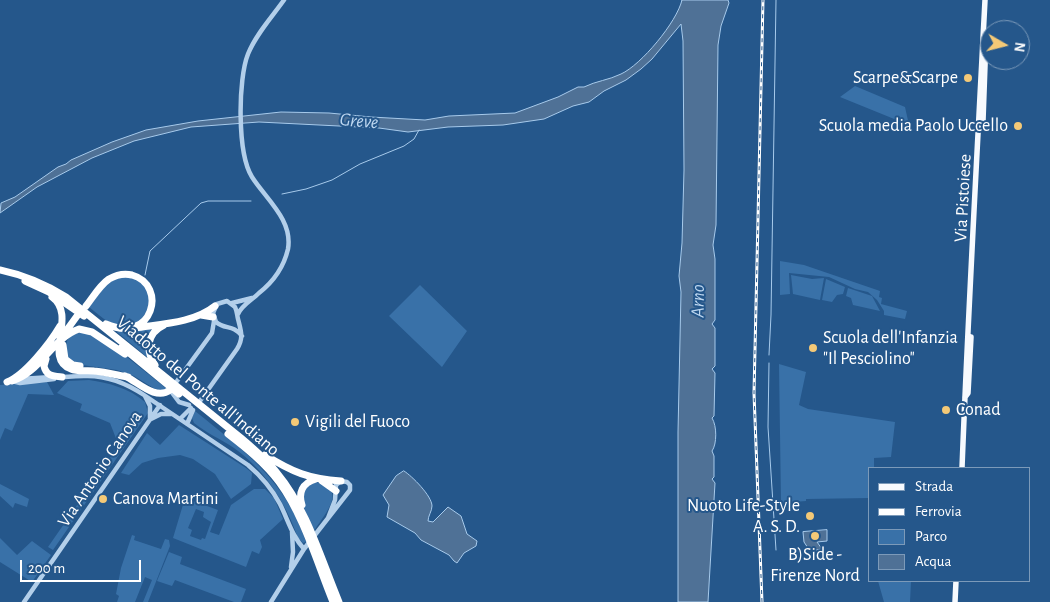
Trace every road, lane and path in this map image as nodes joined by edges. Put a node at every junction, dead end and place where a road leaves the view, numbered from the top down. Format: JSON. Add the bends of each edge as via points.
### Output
{"nodes":[{"id":1,"x":284,"y":0,"type":"edge"},
{"id":2,"x":986,"y":0,"type":"edge"},
{"id":3,"x":5,"y":274,"type":"edge"},
{"id":4,"x":33,"y":284,"type":"junction"},
{"id":5,"x":255,"y":296,"type":"junction"},
{"id":6,"x":232,"y":303,"type":"junction"},
{"id":7,"x":215,"y":306,"type":"junction"},
{"id":8,"x":82,"y":312,"type":"junction"},
{"id":9,"x":200,"y":315,"type":"junction"},
{"id":10,"x":238,"y":315,"type":"junction"},
{"id":11,"x":95,"y":319,"type":"junction"},
{"id":12,"x":214,"y":319,"type":"junction"},
{"id":13,"x":169,"y":323,"type":"junction"},
{"id":14,"x":62,"y":324,"type":"junction"},
{"id":15,"x":226,"y":326,"type":"junction"},
{"id":16,"x":134,"y":328,"type":"junction"},
{"id":17,"x":212,"y":333,"type":"junction"},
{"id":18,"x":242,"y":336,"type":"junction"},
{"id":19,"x":66,"y":337,"type":"junction"},
{"id":20,"x":58,"y":343,"type":"junction"},
{"id":21,"x":48,"y":354,"type":"junction"},
{"id":22,"x":158,"y":374,"type":"junction"},
{"id":23,"x":62,"y":377,"type":"junction"},
{"id":24,"x":128,"y":377,"type":"junction"},
{"id":25,"x":177,"y":381,"type":"dead end"},
{"id":26,"x":6,"y":382,"type":"edge"},
{"id":27,"x":170,"y":390,"type":"joint"},
{"id":28,"x":144,"y":394,"type":"junction"},
{"id":29,"x":199,"y":400,"type":"dead end"},
{"id":30,"x":160,"y":405,"type":"junction"},
{"id":31,"x":191,"y":408,"type":"junction"},
{"id":32,"x":204,"y":411,"type":"junction"},
{"id":33,"x":172,"y":414,"type":"junction"},
{"id":34,"x":180,"y":419,"type":"junction"},
{"id":35,"x":150,"y":420,"type":"junction"},
{"id":36,"x":187,"y":424,"type":"junction"},
{"id":37,"x":252,"y":447,"type":"junction"},
{"id":38,"x":962,"y":467,"type":"edge"},
{"id":39,"x":317,"y":479,"type":"junction"},
{"id":40,"x":341,"y":481,"type":"junction"},
{"id":41,"x":336,"y":492,"type":"junction"},
{"id":42,"x":344,"y":498,"type":"junction"},
{"id":43,"x":328,"y":518,"type":"junction"},
{"id":44,"x":291,"y":531,"type":"junction"},
{"id":45,"x":309,"y":535,"type":"junction"},
{"id":46,"x":292,"y":540,"type":"junction"},
{"id":47,"x":310,"y":546,"type":"junction"},
{"id":48,"x":300,"y":556,"type":"junction"},
{"id":49,"x":289,"y":573,"type":"junction"},
{"id":50,"x":956,"y":582,"type":"edge"},
{"id":51,"x":24,"y":602,"type":"edge"},
{"id":52,"x":271,"y":602,"type":"edge"},
{"id":53,"x":333,"y":602,"type":"edge"},
{"id":54,"x":338,"y":602,"type":"edge"},
{"id":55,"x":955,"y":602,"type":"edge"}],
"edges":[{"from":1,"to":5,"type":"street","via":[[251,47],[242,81],[245,161],[255,182],[283,219],[288,236],[287,252],[281,267]]},
{"from":2,"to":38,"type":"main road","name":"Via Pistoiese","via":[[985,88]]},
{"from":3,"to":4,"type":"highway","name":"Viadotto del Ponte all'Indiano"},
{"from":3,"to":8,"type":"highway","name":"Viadotto del Ponte all'Indiano","via":[[43,283]]},
{"from":4,"to":8,"type":"highway","name":"Viadotto del Ponte all'Indiano"},
{"from":4,"to":14,"type":"highway","via":[[59,304]]},
{"from":5,"to":6,"type":"street"},
{"from":5,"to":10,"type":"street"},
{"from":6,"to":7,"type":"street","via":[[222,302]]},
{"from":6,"to":10,"type":"street"},
{"from":7,"to":9,"type":"highway"},
{"from":7,"to":12,"type":"street"},
{"from":8,"to":11,"type":"highway","name":"Viadotto del Ponte all'Indiano"},
{"from":8,"to":16,"type":"highway","via":[[105,282],[123,274],[136,277],[148,288],[152,302],[148,316]]},
{"from":8,"to":20,"type":"highway"},
{"from":8,"to":22,"type":"highway","name":"Viadotto del Ponte all'Indiano"},
{"from":9,"to":12,"type":"highway"},
{"from":9,"to":13,"type":"highway"},
{"from":10,"to":15,"type":"street"},
{"from":10,"to":18,"type":"street"},
{"from":11,"to":16,"type":"highway","via":[[117,329]]},
{"from":11,"to":22,"type":"highway","name":"Viadotto del Ponte all'Indiano"},
{"from":12,"to":15,"type":"street"},
{"from":12,"to":17,"type":"street"},
{"from":13,"to":16,"type":"highway"},
{"from":13,"to":22,"type":"highway","via":[[157,328],[149,341],[150,357]]},
{"from":14,"to":24,"type":"highway","via":[[60,359],[68,368]]},
{"from":14,"to":26,"type":"highway","via":[[23,372]]},
{"from":15,"to":17,"type":"street"},
{"from":15,"to":18,"type":"street","via":[[236,329]]},
{"from":17,"to":25,"type":"street"},
{"from":18,"to":29,"type":"street","via":[[237,349]]},
{"from":19,"to":20,"type":"highway"},
{"from":19,"to":22,"type":"highway","via":[[79,329],[89,330]]},
{"from":19,"to":24,"type":"highway","via":[[63,352],[71,364],[111,370]]},
{"from":20,"to":21,"type":"highway"},
{"from":21,"to":23,"type":"highway","via":[[45,371]]},
{"from":21,"to":26,"type":"highway","via":[[29,374]]},
{"from":22,"to":32,"type":"highway","name":"Viadotto del Ponte all'Indiano"},
{"from":23,"to":26,"type":"street"},
{"from":23,"to":28,"type":"street","via":[[110,379]]},
{"from":24,"to":27,"type":"highway","via":[[157,394]]},
{"from":27,"to":31,"type":"street","via":[[179,402]]},
{"from":28,"to":30,"type":"street"},
{"from":28,"to":35,"type":"street","via":[[150,406]]},
{"from":30,"to":33,"type":"street","name":"Via Antonio Canova"},
{"from":30,"to":35,"type":"street","name":"Via Antonio Canova"},
{"from":31,"to":34,"type":"street"},
{"from":31,"to":36,"type":"street"},
{"from":32,"to":37,"type":"highway","name":"Viadotto del Ponte all'Indiano"},
{"from":32,"to":45,"type":"highway","name":"Viadotto del Ponte all'Indiano","via":[[274,476]]},
{"from":33,"to":34,"type":"street","name":"Via Antonio Canova"},
{"from":33,"to":35,"type":"street","via":[[161,414]]},
{"from":34,"to":36,"type":"street","name":"Via Antonio Canova"},
{"from":35,"to":51,"type":"street","name":"Via Antonio Canova"},
{"from":36,"to":44,"type":"street","name":"Via Antonio Canova","via":[[258,474],[278,500]]},
{"from":37,"to":39,"type":"highway","via":[[285,468]]},
{"from":37,"to":45,"type":"highway","name":"Viadotto del Ponte all'Indiano","via":[[288,486]]},
{"from":39,"to":40,"type":"highway"},
{"from":39,"to":41,"type":"highway"},
{"from":39,"to":45,"type":"highway","via":[[305,485],[300,496]]},
{"from":40,"to":41,"type":"street"},
{"from":40,"to":42,"type":"street","via":[[350,487]]},
{"from":41,"to":42,"type":"street"},
{"from":41,"to":43,"type":"street"},
{"from":42,"to":43,"type":"street"},
{"from":43,"to":47,"type":"street"},
{"from":44,"to":46,"type":"street","name":"Via Antonio Canova"},
{"from":44,"to":47,"type":"street","name":"Via Antonio Canova"},
{"from":45,"to":47,"type":"highway","name":"Viadotto del Ponte all'Indiano"},
{"from":46,"to":48,"type":"street","name":"Via Antonio Canova"},
{"from":46,"to":49,"type":"street","name":"Via Antonio Canova"},
{"from":47,"to":48,"type":"street"},
{"from":47,"to":53,"type":"highway","name":"Viadotto del Ponte all'Indiano"},
{"from":47,"to":54,"type":"highway","name":"Viadotto del Ponte all'Indiano"},
{"from":48,"to":49,"type":"street"},
{"from":49,"to":52,"type":"street"},
{"from":50,"to":55,"type":"main road"}]}
